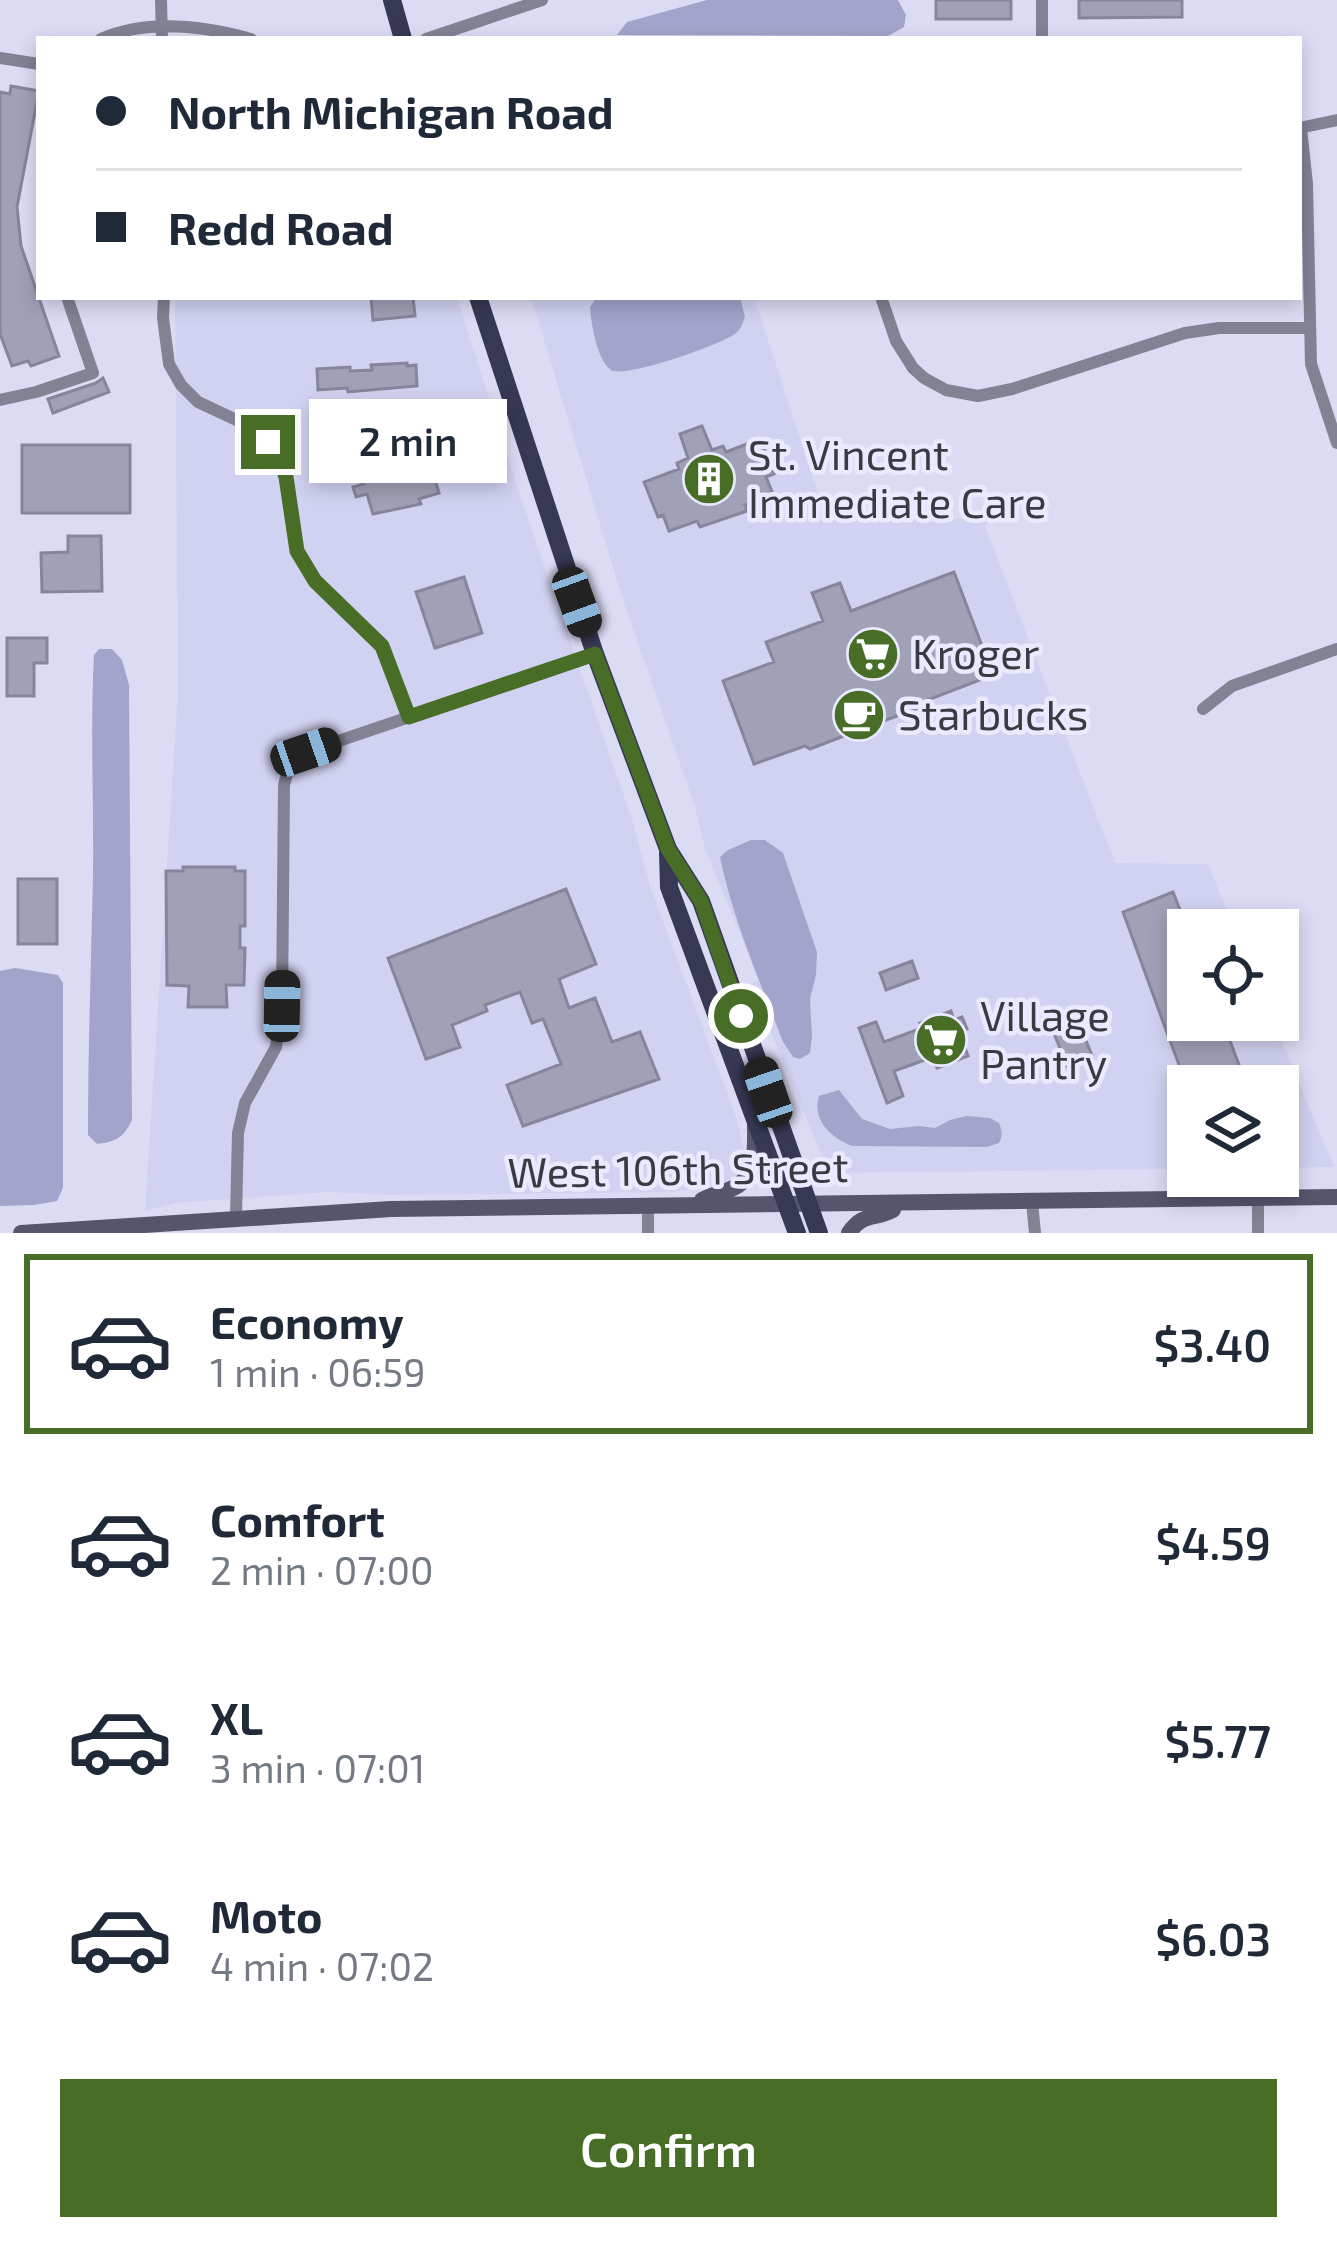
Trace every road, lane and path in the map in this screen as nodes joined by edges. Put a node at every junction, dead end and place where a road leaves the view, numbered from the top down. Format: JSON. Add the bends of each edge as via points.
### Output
{"nodes":[{"id":1,"x":161,"y":0,"type":"edge"},
{"id":2,"x":392,"y":0,"type":"edge"},
{"id":3,"x":542,"y":0,"type":"edge"},
{"id":4,"x":1042,"y":0,"type":"edge"},
{"id":5,"x":162,"y":33,"type":"edge"},
{"id":6,"x":108,"y":36,"type":"edge"},
{"id":7,"x":236,"y":36,"type":"edge"},
{"id":8,"x":402,"y":36,"type":"edge"},
{"id":9,"x":435,"y":36,"type":"edge"},
{"id":10,"x":1042,"y":36,"type":"edge"},
{"id":11,"x":0,"y":58,"type":"edge"},
{"id":12,"x":36,"y":64,"type":"edge"},
{"id":13,"x":1337,"y":120,"type":"edge"},
{"id":14,"x":1302,"y":128,"type":"edge"},
{"id":15,"x":1302,"y":144,"type":"edge"},
{"id":16,"x":68,"y":300,"type":"edge"},
{"id":17,"x":164,"y":300,"type":"edge"},
{"id":18,"x":479,"y":300,"type":"edge"},
{"id":19,"x":882,"y":300,"type":"edge"},
{"id":20,"x":1309,"y":328,"type":"junction"},
{"id":21,"x":0,"y":400,"type":"edge"},
{"id":22,"x":1337,"y":442,"type":"edge"},
{"id":23,"x":1337,"y":650,"type":"edge"},
{"id":24,"x":595,"y":654,"type":"junction"},
{"id":25,"x":1204,"y":709,"type":"dead end"},
{"id":26,"x":409,"y":717,"type":"junction"},
{"id":27,"x":668,"y":849,"type":"junction"},
{"id":28,"x":755,"y":1118,"type":"junction"},
{"id":29,"x":1337,"y":1197,"type":"edge"},
{"id":30,"x":1258,"y":1198,"type":"junction"},
{"id":31,"x":1032,"y":1202,"type":"junction"},
{"id":32,"x":786,"y":1204,"type":"junction"},
{"id":33,"x":808,"y":1204,"type":"junction"},
{"id":34,"x":905,"y":1204,"type":"junction"},
{"id":35,"x":648,"y":1205,"type":"junction"},
{"id":36,"x":692,"y":1205,"type":"junction"},
{"id":37,"x":236,"y":1217,"type":"junction"},
{"id":38,"x":69,"y":1231,"type":"edge"},
{"id":39,"x":21,"y":1233,"type":"edge"},
{"id":40,"x":648,"y":1233,"type":"edge"},
{"id":41,"x":797,"y":1233,"type":"edge"},
{"id":42,"x":819,"y":1233,"type":"edge"},
{"id":43,"x":849,"y":1233,"type":"edge"},
{"id":44,"x":1036,"y":1233,"type":"edge"},
{"id":45,"x":1258,"y":1233,"type":"edge"}],
"edges":[{"from":1,"to":5,"type":"street"},
{"from":2,"to":8,"type":"main road"},
{"from":3,"to":9,"type":"street"},
{"from":4,"to":10,"type":"street"},
{"from":5,"to":6,"type":"street"},
{"from":5,"to":7,"type":"street","via":[[196,28]]},
{"from":11,"to":12,"type":"street"},
{"from":13,"to":14,"type":"street"},
{"from":15,"to":20,"type":"street"},
{"from":16,"to":21,"type":"street","via":[[93,373]]},
{"from":17,"to":26,"type":"street","via":[[169,364],[181,385],[198,402],[256,428],[279,458],[297,551],[315,581],[382,646]]},
{"from":18,"to":24,"type":"main road"},
{"from":19,"to":20,"type":"street","via":[[913,368],[946,390],[978,396],[1185,333]]},
{"from":20,"to":22,"type":"street","via":[[1311,364]]},
{"from":23,"to":25,"type":"street","via":[[1232,686]]},
{"from":24,"to":26,"type":"street"},
{"from":24,"to":27,"type":"main road"},
{"from":26,"to":37,"type":"street","via":[[290,763],[282,1006],[276,1047],[244,1103]]},
{"from":27,"to":28,"type":"main road","via":[[669,887]]},
{"from":27,"to":33,"type":"main road","via":[[701,901]]},
{"from":28,"to":32,"type":"main road"},
{"from":28,"to":36,"type":"street","via":[[746,1178]]},
{"from":29,"to":30,"type":"street","name":"West 106th Street"},
{"from":30,"to":31,"type":"street","name":"West 106th Street"},
{"from":30,"to":45,"type":"street"},
{"from":31,"to":34,"type":"street","name":"West 106th Street"},
{"from":31,"to":44,"type":"street"},
{"from":32,"to":33,"type":"street","name":"West 106th Street"},
{"from":32,"to":36,"type":"street","name":"West 106th Street"},
{"from":32,"to":41,"type":"main road"},
{"from":33,"to":34,"type":"street","name":"West 106th Street"},
{"from":33,"to":42,"type":"main road"},
{"from":34,"to":43,"type":"street","via":[[865,1217]]},
{"from":35,"to":36,"type":"street","name":"West 106th Street"},
{"from":35,"to":37,"type":"street","name":"West 106th Street"},
{"from":35,"to":40,"type":"street"},
{"from":37,"to":38,"type":"street","name":"West 106th Street"},
{"from":38,"to":39,"type":"street","name":"West 106th Street"}]}
